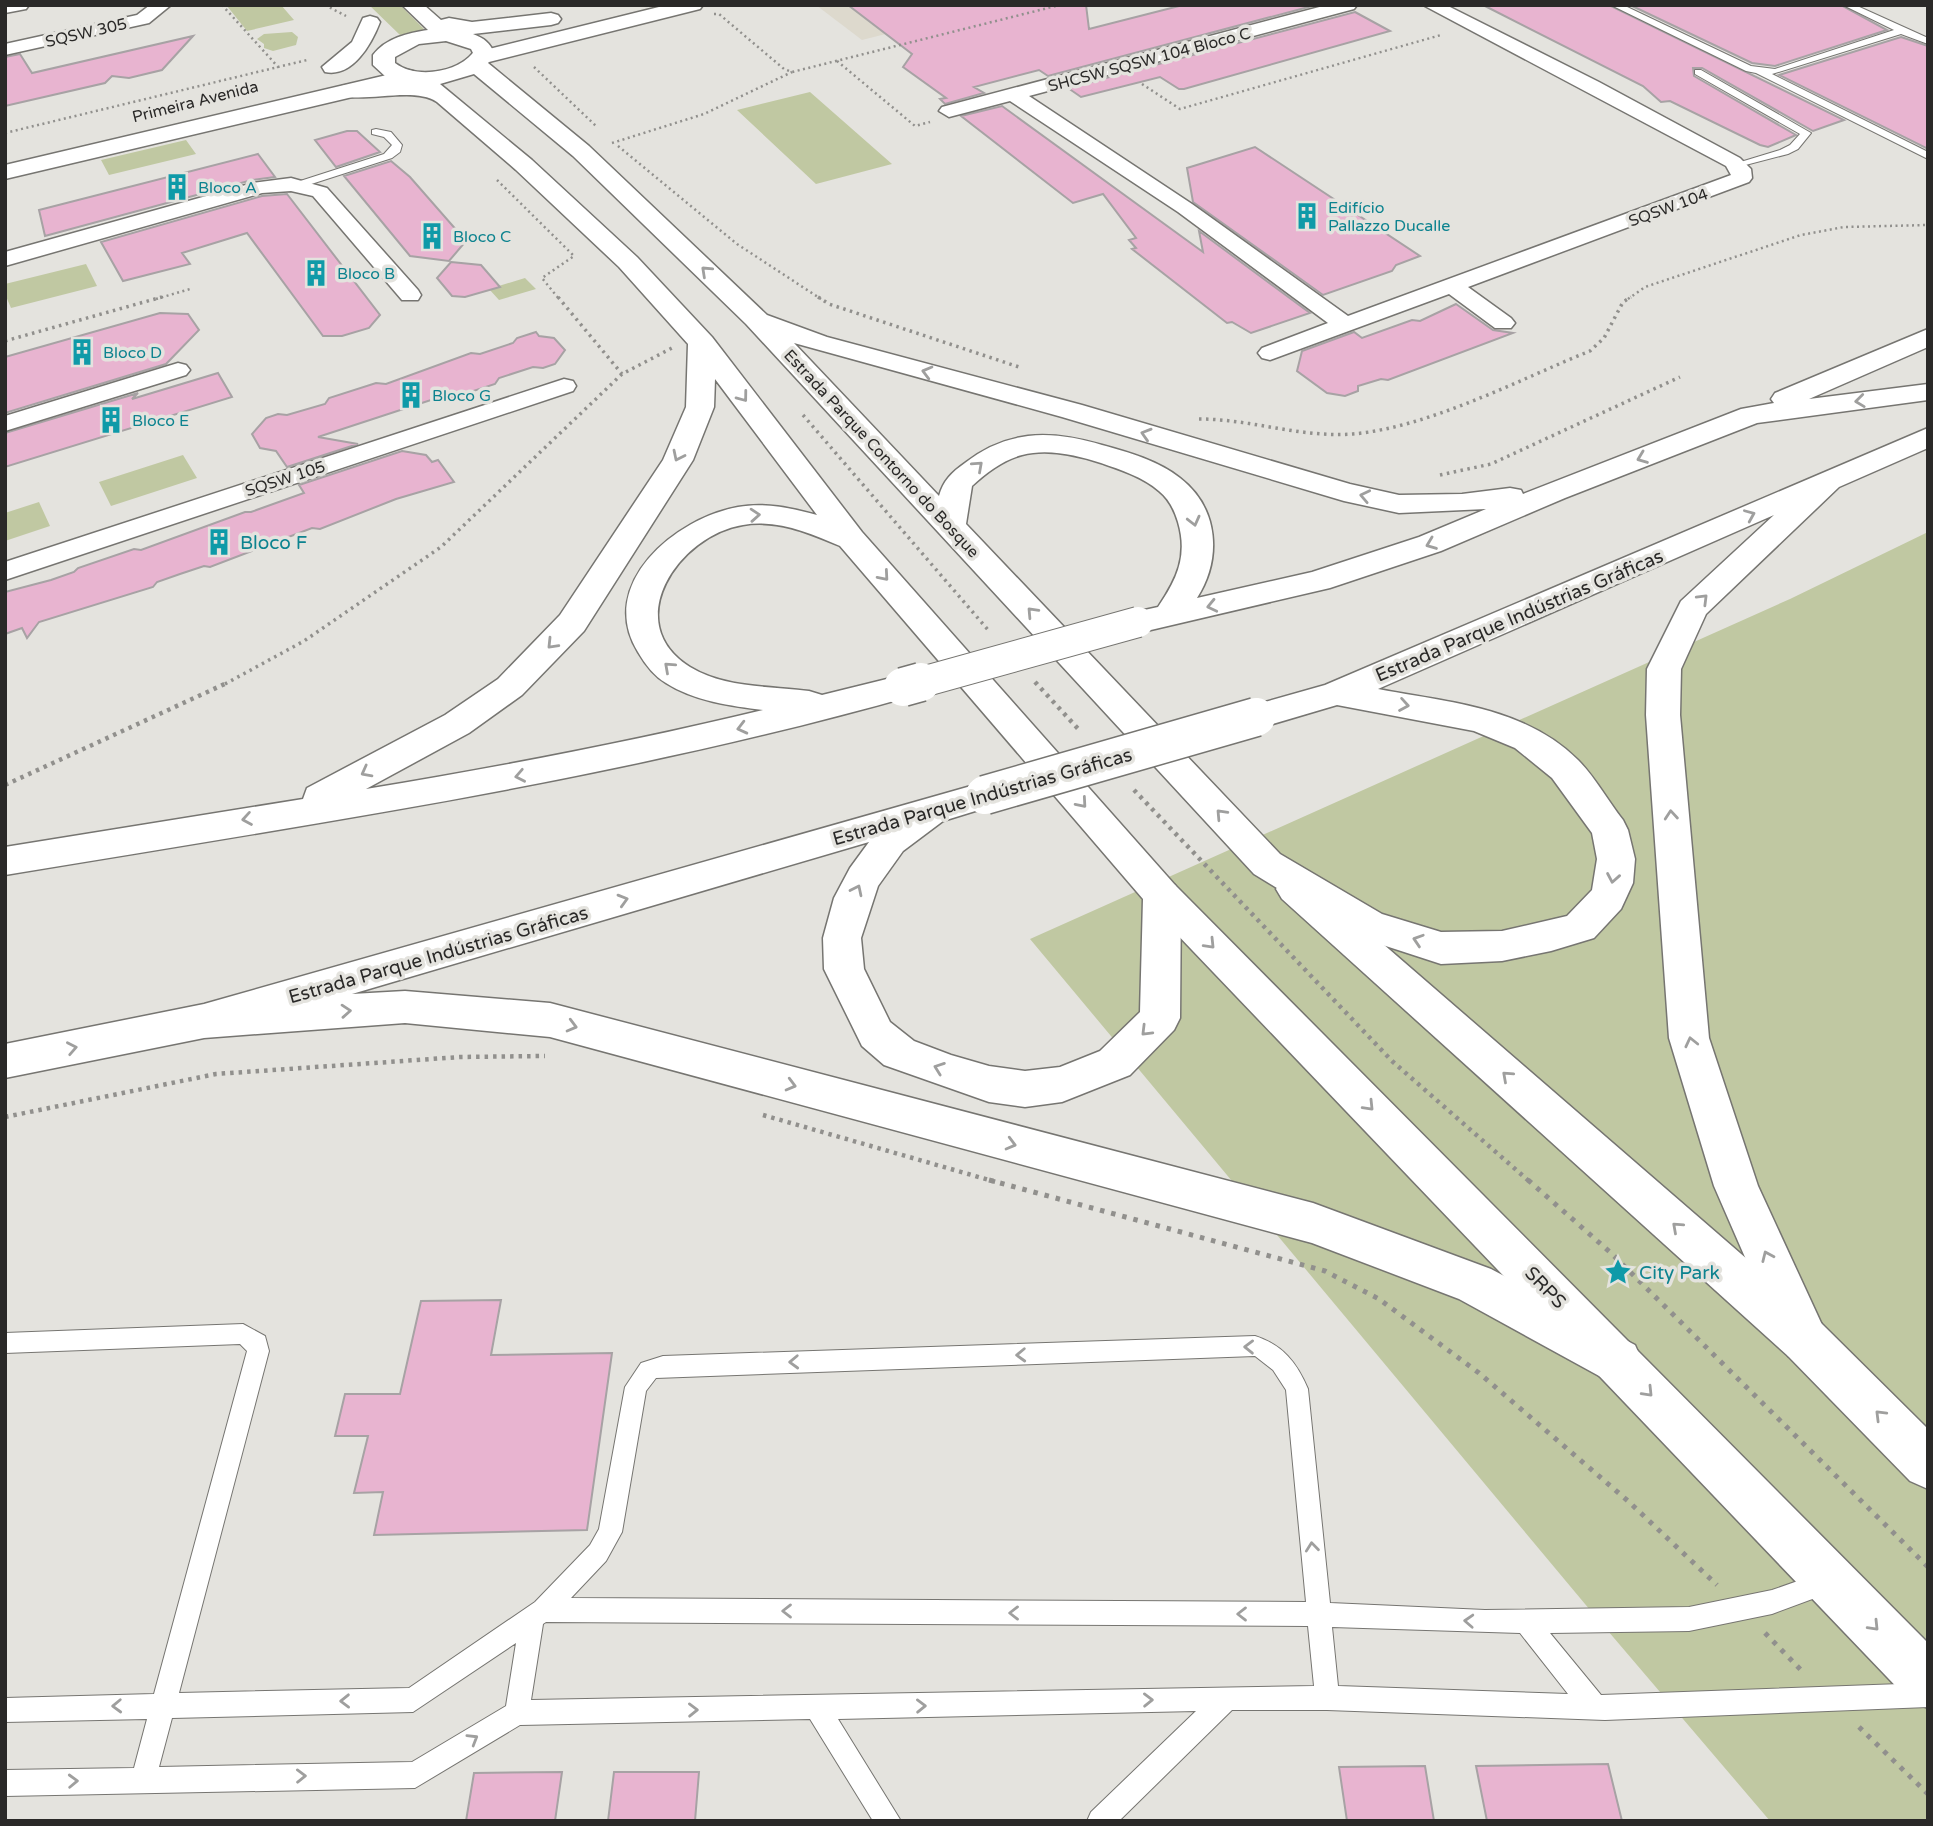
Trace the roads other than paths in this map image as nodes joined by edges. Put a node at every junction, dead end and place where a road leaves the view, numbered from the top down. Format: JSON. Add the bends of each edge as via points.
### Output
{"nodes":[{"id":1,"x":20,"y":5,"type":"edge"},
{"id":2,"x":162,"y":5,"type":"edge"},
{"id":3,"x":619,"y":5,"type":"edge"},
{"id":4,"x":1348,"y":5,"type":"edge"},
{"id":5,"x":1615,"y":5,"type":"edge"},
{"id":6,"x":1847,"y":5,"type":"edge"},
{"id":7,"x":5,"y":8,"type":"edge"},
{"id":8,"x":666,"y":8,"type":"edge"},
{"id":9,"x":1439,"y":8,"type":"edge"},
{"id":10,"x":701,"y":9,"type":"edge"},
{"id":11,"x":416,"y":10,"type":"edge"},
{"id":12,"x":359,"y":16,"type":"edge"},
{"id":13,"x":551,"y":19,"type":"junction"},
{"id":14,"x":1900,"y":31,"type":"junction"},
{"id":15,"x":452,"y":36,"type":"junction"},
{"id":16,"x":1928,"y":41,"type":"edge"},
{"id":17,"x":5,"y":50,"type":"edge"},
{"id":18,"x":516,"y":50,"type":"junction"},
{"id":19,"x":385,"y":54,"type":"junction"},
{"id":20,"x":478,"y":61,"type":"junction"},
{"id":21,"x":309,"y":66,"type":"road end"},
{"id":22,"x":333,"y":67,"type":"junction"},
{"id":23,"x":1699,"y":72,"type":"dead end"},
{"id":24,"x":1758,"y":72,"type":"junction"},
{"id":25,"x":412,"y":77,"type":"junction"},
{"id":26,"x":500,"y":85,"type":"junction"},
{"id":27,"x":350,"y":91,"type":"junction"},
{"id":28,"x":1016,"y":96,"type":"junction"},
{"id":29,"x":445,"y":97,"type":"junction"},
{"id":30,"x":949,"y":111,"type":"road end"},
{"id":31,"x":376,"y":132,"type":"dead end"},
{"id":32,"x":38,"y":141,"type":"dead end"},
{"id":33,"x":1928,"y":156,"type":"edge"},
{"id":34,"x":56,"y":160,"type":"junction"},
{"id":35,"x":1738,"y":166,"type":"junction"},
{"id":36,"x":5,"y":173,"type":"edge"},
{"id":37,"x":298,"y":185,"type":"junction"},
{"id":38,"x":5,"y":259,"type":"edge"},
{"id":39,"x":1453,"y":287,"type":"junction"},
{"id":40,"x":410,"y":295,"type":"dead end"},
{"id":41,"x":755,"y":318,"type":"junction"},
{"id":42,"x":1503,"y":323,"type":"dead end"},
{"id":43,"x":1344,"y":324,"type":"junction"},
{"id":44,"x":1928,"y":337,"type":"edge"},
{"id":45,"x":698,"y":339,"type":"junction"},
{"id":46,"x":1270,"y":353,"type":"dead end"},
{"id":47,"x":178,"y":370,"type":"dead end"},
{"id":48,"x":564,"y":386,"type":"dead end"},
{"id":49,"x":1928,"y":392,"type":"edge"},
{"id":50,"x":1751,"y":415,"type":"junction"},
{"id":51,"x":5,"y":424,"type":"edge"},
{"id":52,"x":1928,"y":437,"type":"edge"},
{"id":53,"x":1827,"y":482,"type":"junction"},
{"id":54,"x":1554,"y":492,"type":"junction"},
{"id":55,"x":950,"y":525,"type":"junction"},
{"id":56,"x":851,"y":539,"type":"junction"},
{"id":57,"x":5,"y":571,"type":"edge"},
{"id":58,"x":1154,"y":619,"type":"junction"},
{"id":59,"x":1337,"y":693,"type":"junction"},
{"id":60,"x":828,"y":706,"type":"junction"},
{"id":61,"x":293,"y":811,"type":"junction"},
{"id":62,"x":930,"y":811,"type":"junction"},
{"id":63,"x":5,"y":861,"type":"edge"},
{"id":64,"x":1267,"y":864,"type":"junction"},
{"id":65,"x":1162,"y":895,"type":"junction"},
{"id":66,"x":204,"y":1021,"type":"junction"},
{"id":67,"x":5,"y":1061,"type":"edge"},
{"id":68,"x":1805,"y":1340,"type":"junction"},
{"id":69,"x":5,"y":1343,"type":"edge"},
{"id":70,"x":1618,"y":1361,"type":"junction"},
{"id":71,"x":1928,"y":1464,"type":"edge"},
{"id":72,"x":1831,"y":1581,"type":"junction"},
{"id":73,"x":538,"y":1614,"type":"junction"},
{"id":74,"x":1319,"y":1615,"type":"junction"},
{"id":75,"x":1525,"y":1621,"type":"junction"},
{"id":76,"x":1928,"y":1681,"type":"edge"},
{"id":77,"x":1928,"y":1695,"type":"edge"},
{"id":78,"x":1227,"y":1698,"type":"junction"},
{"id":79,"x":1327,"y":1698,"type":"junction"},
{"id":80,"x":164,"y":1704,"type":"junction"},
{"id":81,"x":1595,"y":1708,"type":"junction"},
{"id":82,"x":818,"y":1709,"type":"junction"},
{"id":83,"x":5,"y":1710,"type":"edge"},
{"id":84,"x":517,"y":1713,"type":"junction"},
{"id":85,"x":144,"y":1778,"type":"junction"},
{"id":86,"x":5,"y":1783,"type":"edge"},
{"id":87,"x":888,"y":1821,"type":"edge"},
{"id":88,"x":1100,"y":1821,"type":"edge"}],
"edges":[{"from":1,"to":7,"type":"street"},
{"from":2,"to":17,"type":"street","name":"SQSW 305","via":[[143,19]]},
{"from":3,"to":13,"type":"main road"},
{"from":4,"to":28,"type":"street","name":"SHCSW SQSW 104 Bloco C"},
{"from":5,"to":24,"type":"lane"},
{"from":6,"to":14,"type":"lane"},
{"from":8,"to":10,"type":"main road"},
{"from":8,"to":18,"type":"main road"},
{"from":9,"to":35,"type":"street"},
{"from":11,"to":13,"type":"main road","via":[[472,28]]},
{"from":11,"to":15,"type":"main road"},
{"from":12,"to":19,"type":"main road"},
{"from":12,"to":22,"type":"main road","via":[[361,45]]},
{"from":13,"to":15,"type":"main road"},
{"from":14,"to":16,"type":"lane"},
{"from":14,"to":24,"type":"lane","via":[[1776,72]]},
{"from":15,"to":19,"type":"main road","via":[[414,39]]},
{"from":15,"to":20,"type":"main road","name":"Estrada Parque Contorno do Bosque","via":[[480,45],[484,54]]},
{"from":18,"to":20,"type":"main road"},
{"from":18,"to":26,"type":"main road","via":[[495,63]]},
{"from":19,"to":22,"type":"main road"},
{"from":19,"to":25,"type":"main road","via":[[387,69]]},
{"from":20,"to":25,"type":"main road","name":"Primeira Avenida","via":[[450,75]]},
{"from":20,"to":26,"type":"main road","name":"Estrada Parque Contorno do Bosque"},
{"from":21,"to":22,"type":"main road"},
{"from":23,"to":35,"type":"lane","via":[[1805,132],[1794,147]]},
{"from":24,"to":33,"type":"lane"},
{"from":25,"to":27,"type":"main road","name":"Primeira Avenida"},
{"from":25,"to":29,"type":"main road"},
{"from":41,"to":26,"type":"main road","name":"Estrada Parque Contorno do Bosque","one_way":true,"via":[[581,150]]},
{"from":27,"to":29,"type":"main road","via":[[406,89]]},
{"from":27,"to":34,"type":"main road","name":"Primeira Avenida"},
{"from":28,"to":30,"type":"street","name":"SHCSW SQSW 104 Bloco C"},
{"from":28,"to":43,"type":"street","via":[[1185,208]]},
{"from":29,"to":45,"type":"main road","via":[[628,262]]},
{"from":31,"to":37,"type":"lane","via":[[387,134],[396,150]]},
{"from":32,"to":34,"type":"main road","via":[[54,148]]},
{"from":34,"to":36,"type":"main road","name":"Primeira Avenida"},
{"from":35,"to":39,"type":"street","name":"SQSW 104","via":[[1744,175],[1739,181]]},
{"from":37,"to":38,"type":"street","via":[[260,187]]},
{"from":37,"to":40,"type":"street","via":[[320,192]]},
{"from":39,"to":42,"type":"street"},
{"from":39,"to":43,"type":"street","name":"SQSW 104"},
{"from":54,"to":41,"type":"main road","one_way":true,"via":[[1462,503],[1399,504],[1366,497],[817,343]]},
{"from":41,"to":55,"type":"main road","name":"Estrada Parque Contorno do Bosque"},
{"from":43,"to":46,"type":"street","name":"SQSW 104"},
{"from":44,"to":50,"type":"main road"},
{"from":45,"to":56,"type":"main road","one_way":true},
{"from":45,"to":61,"type":"main road","one_way":true,"via":[[700,407],[678,460],[572,623],[510,687],[457,724]]},
{"from":47,"to":51,"type":"street"},
{"from":48,"to":57,"type":"street","name":"SQSW 105"},
{"from":49,"to":50,"type":"main road","one_way":true},
{"from":50,"to":54,"type":"main road","one_way":true},
{"from":52,"to":53,"type":"main road","name":"Estrada Parque Indústrias Gráficas"},
{"from":59,"to":53,"type":"main road","name":"Estrada Parque Indústrias Gráficas","one_way":true},
{"from":68,"to":53,"type":"main road","one_way":true,"via":[[1736,1186],[1689,1038],[1663,715],[1664,669],[1692,609]]},
{"from":54,"to":58,"type":"main road","one_way":true,"via":[[1430,544],[1319,582]]},
{"from":55,"to":58,"type":"main road","one_way":true,"via":[[958,484],[987,458],[1033,442],[1099,452],[1167,480],[1191,510],[1198,539],[1195,573]]},
{"from":64,"to":55,"type":"main road","name":"Estrada Parque Contorno do Bosque","one_way":true},
{"from":60,"to":56,"type":"main road","one_way":true,"via":[[712,689],[678,676],[644,635],[643,599],[659,565],[693,534],[713,523],[738,516],[783,514]]},
{"from":56,"to":65,"type":"main road","one_way":true},
{"from":58,"to":60,"type":"main road","bridge":true},
{"from":59,"to":62,"type":"main road","name":"Estrada Parque Indústrias Gráficas","bridge":true},
{"from":59,"to":64,"type":"main road","one_way":true,"via":[[1481,720],[1527,738],[1565,769],[1610,830],[1616,859],[1614,883],[1580,927],[1502,946],[1441,948],[1370,925]]},
{"from":60,"to":61,"type":"main road","one_way":true,"via":[[524,775]]},
{"from":61,"to":63,"type":"main road","one_way":true},
{"from":65,"to":62,"type":"main road","one_way":true,"via":[[1160,1018],[1115,1063],[1062,1084],[1025,1089],[946,1071],[899,1053],[876,1034],[844,969],[842,938],[863,878],[890,841]]},
{"from":66,"to":62,"type":"main road","name":"Estrada Parque Indústrias Gráficas","one_way":true},
{"from":68,"to":64,"type":"main road","one_way":true},
{"from":65,"to":70,"type":"main road","name":"SRPS","one_way":true},
{"from":67,"to":66,"type":"main road","name":"Estrada Parque Indústrias Gráficas","one_way":true},
{"from":66,"to":70,"type":"main road","one_way":true,"via":[[405,1007],[550,1020],[1313,1223],[1475,1284]]},
{"from":71,"to":68,"type":"main road","one_way":true},
{"from":69,"to":80,"type":"lane","via":[[243,1335],[257,1343]]},
{"from":70,"to":72,"type":"main road","name":"SRPS","one_way":true},
{"from":72,"to":75,"type":"lane","via":[[1772,1602],[1689,1619]]},
{"from":72,"to":76,"type":"main road","name":"SRPS","one_way":true},
{"from":74,"to":73,"type":"lane","one_way":true},
{"from":74,"to":73,"type":"lane","one_way":true,"via":[[1297,1389],[1272,1354],[1255,1346],[649,1370],[636,1387],[610,1532],[598,1552]]},
{"from":73,"to":80,"type":"lane","one_way":true,"via":[[413,1700]]},
{"from":73,"to":84,"type":"lane"},
{"from":75,"to":74,"type":"lane","one_way":true},
{"from":74,"to":79,"type":"lane"},
{"from":75,"to":81,"type":"lane"},
{"from":77,"to":81,"type":"lane"},
{"from":78,"to":79,"type":"lane"},
{"from":82,"to":78,"type":"lane","one_way":true},
{"from":78,"to":88,"type":"lane"},
{"from":79,"to":81,"type":"lane"},
{"from":80,"to":83,"type":"lane","one_way":true},
{"from":80,"to":85,"type":"lane"},
{"from":84,"to":82,"type":"lane","one_way":true},
{"from":82,"to":87,"type":"lane"},
{"from":85,"to":84,"type":"lane","one_way":true,"via":[[415,1775]]},
{"from":86,"to":85,"type":"lane","one_way":true}]}
